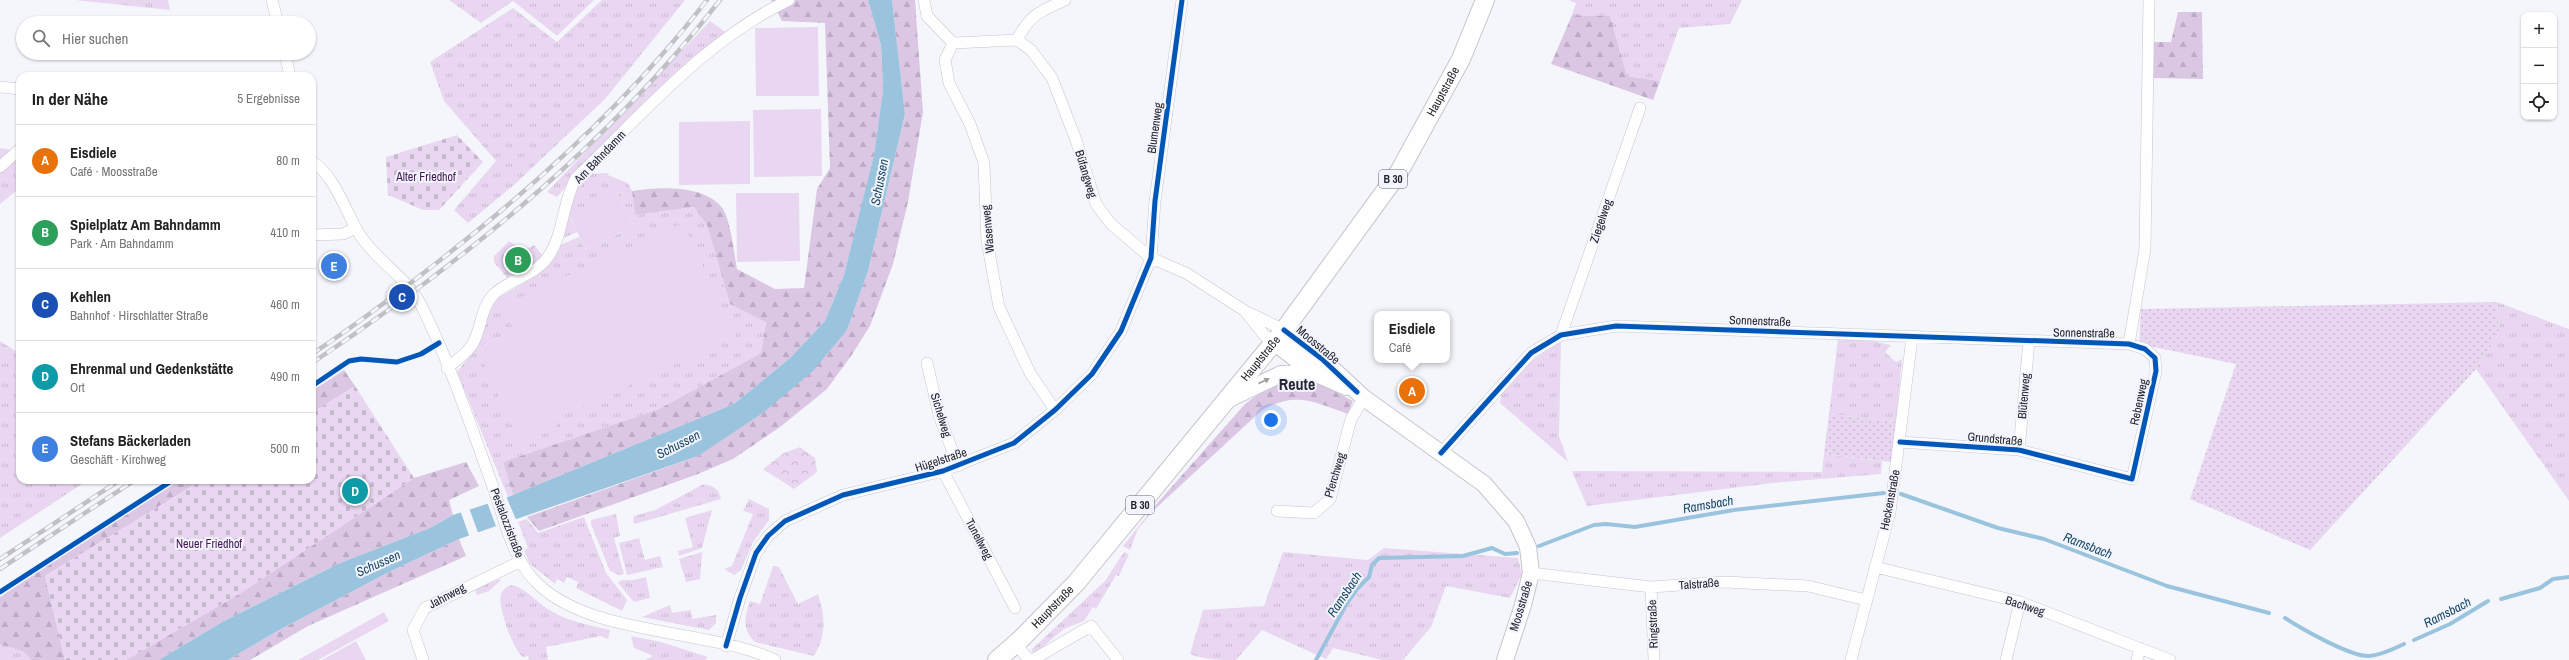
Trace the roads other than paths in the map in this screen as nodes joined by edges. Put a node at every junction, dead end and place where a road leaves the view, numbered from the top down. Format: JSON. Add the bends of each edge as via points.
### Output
{"nodes":[{"id":1,"x":272,"y":0,"type":"edge"},
{"id":2,"x":790,"y":0,"type":"edge"},
{"id":3,"x":924,"y":0,"type":"edge"},
{"id":4,"x":1065,"y":0,"type":"edge"},
{"id":5,"x":1182,"y":0,"type":"edge"},
{"id":6,"x":1485,"y":0,"type":"edge"},
{"id":7,"x":2149,"y":0,"type":"edge"},
{"id":8,"x":276,"y":16,"type":"edge"},
{"id":9,"x":1017,"y":40,"type":"junction"},
{"id":10,"x":953,"y":43,"type":"junction"},
{"id":11,"x":287,"y":60,"type":"edge"},
{"id":12,"x":289,"y":72,"type":"edge"},
{"id":13,"x":0,"y":87,"type":"edge"},
{"id":14,"x":16,"y":89,"type":"edge"},
{"id":15,"x":1640,"y":108,"type":"dead end"},
{"id":16,"x":16,"y":153,"type":"edge"},
{"id":17,"x":316,"y":164,"type":"edge"},
{"id":18,"x":0,"y":167,"type":"edge"},
{"id":19,"x":356,"y":228,"type":"junction"},
{"id":20,"x":316,"y":235,"type":"edge"},
{"id":21,"x":1151,"y":258,"type":"junction"},
{"id":22,"x":1245,"y":311,"type":"junction"},
{"id":23,"x":1562,"y":335,"type":"junction"},
{"id":24,"x":1280,"y":336,"type":"junction"},
{"id":25,"x":1912,"y":338,"type":"junction"},
{"id":26,"x":2029,"y":341,"type":"junction"},
{"id":27,"x":2129,"y":344,"type":"junction"},
{"id":28,"x":927,"y":363,"type":"dead end"},
{"id":29,"x":448,"y":368,"type":"junction"},
{"id":30,"x":1314,"y":373,"type":"junction"},
{"id":31,"x":1361,"y":395,"type":"junction"},
{"id":32,"x":1229,"y":399,"type":"junction"},
{"id":33,"x":1055,"y":410,"type":"junction"},
{"id":34,"x":1900,"y":442,"type":"junction"},
{"id":35,"x":2019,"y":450,"type":"junction"},
{"id":36,"x":1441,"y":453,"type":"junction"},
{"id":37,"x":958,"y":466,"type":"junction"},
{"id":38,"x":943,"y":471,"type":"junction"},
{"id":39,"x":2132,"y":479,"type":"joint"},
{"id":40,"x":1276,"y":511,"type":"dead end"},
{"id":41,"x":521,"y":561,"type":"junction"},
{"id":42,"x":1875,"y":567,"type":"junction"},
{"id":43,"x":1531,"y":573,"type":"junction"},
{"id":44,"x":1651,"y":587,"type":"junction"},
{"id":45,"x":1866,"y":600,"type":"junction"},
{"id":46,"x":2020,"y":602,"type":"junction"},
{"id":47,"x":1015,"y":608,"type":"dead end"},
{"id":48,"x":1016,"y":644,"type":"junction"},
{"id":49,"x":726,"y":646,"type":"junction"},
{"id":50,"x":2140,"y":648,"type":"junction"},
{"id":51,"x":423,"y":660,"type":"edge"},
{"id":52,"x":776,"y":660,"type":"edge"},
{"id":53,"x":997,"y":660,"type":"edge"},
{"id":54,"x":1029,"y":660,"type":"edge"},
{"id":55,"x":1032,"y":660,"type":"edge"},
{"id":56,"x":1118,"y":660,"type":"edge"},
{"id":57,"x":1504,"y":660,"type":"edge"},
{"id":58,"x":1654,"y":660,"type":"edge"},
{"id":59,"x":1851,"y":660,"type":"edge"},
{"id":60,"x":2006,"y":660,"type":"edge"},
{"id":61,"x":2137,"y":660,"type":"edge"},
{"id":62,"x":2170,"y":660,"type":"edge"}],
"edges":[{"from":1,"to":8,"type":"street"},
{"from":2,"to":29,"type":"street","name":"Am Bahndamm","via":[[737,29],[693,65],[576,178],[568,193],[558,236],[548,258],[531,273],[515,279],[493,295],[484,308],[472,344]]},
{"from":3,"to":10,"type":"street","via":[[928,16]]},
{"from":4,"to":9,"type":"street","via":[[1026,23]]},
{"from":5,"to":21,"type":"street","name":"Blumenweg","via":[[1155,201]]},
{"from":6,"to":24,"type":"main road","name":"Hauptstraße","number":"B 30","via":[[1461,59],[1398,172]]},
{"from":7,"to":27,"type":"street","via":[[2145,249]]},
{"from":9,"to":10,"type":"street"},
{"from":9,"to":21,"type":"street","name":"Büfangweg","via":[[1036,55],[1052,78],[1076,140],[1096,204],[1111,224]]},
{"from":10,"to":33,"type":"street","name":"Wasenweg","via":[[945,60],[949,83],[970,124],[984,163],[987,241],[999,307],[1030,373]]},
{"from":11,"to":12,"type":"street"},
{"from":13,"to":14,"type":"street"},
{"from":15,"to":23,"type":"street","name":"Ziegelweg"},
{"from":16,"to":18,"type":"street"},
{"from":17,"to":19,"type":"street","name":"Pestalozzistraße","via":[[332,183]]},
{"from":19,"to":20,"type":"street","via":[[343,234]]},
{"from":19,"to":29,"type":"street","name":"Pestalozzistraße","via":[[367,246],[414,292]]},
{"from":21,"to":22,"type":"street","name":"Büfangweg","via":[[1186,273]]},
{"from":21,"to":33,"type":"street","name":"Hügelstraße","via":[[1121,330],[1092,374]]},
{"from":22,"to":24,"type":"street","name":"Büfangweg"},
{"from":22,"to":24,"type":"street","name":"Büfangweg","via":[[1264,335]]},
{"from":23,"to":25,"type":"street","name":"Sonnenstraße","via":[[1616,326]]},
{"from":23,"to":36,"type":"street","name":"Sonnenstraße","via":[[1531,353]]},
{"from":24,"to":30,"type":"street","name":"Moosstraße"},
{"from":24,"to":31,"type":"street","name":"Moosstraße","via":[[1322,359]]},
{"from":24,"to":32,"type":"main road","name":"Hauptstraße","number":"B 30"},
{"from":25,"to":26,"type":"street","name":"Sonnenstraße"},
{"from":25,"to":34,"type":"street","name":"Heckenstraße"},
{"from":26,"to":27,"type":"street","name":"Sonnenstraße"},
{"from":26,"to":35,"type":"street","name":"Blütenweg"},
{"from":27,"to":39,"type":"street","name":"Rebenweg","via":[[2145,349],[2155,358],[2156,371]]},
{"from":28,"to":37,"type":"street","name":"Sichelweg","via":[[939,415]]},
{"from":29,"to":41,"type":"street","name":"Pestalozzistraße"},
{"from":30,"to":31,"type":"street","name":"Moosstraße"},
{"from":32,"to":30,"type":"street","one_way":true,"via":[[1281,374]]},
{"from":31,"to":36,"type":"street","name":"Moosstraße"},
{"from":31,"to":40,"type":"street","name":"Pferchweg","via":[[1351,419],[1330,499],[1314,513]]},
{"from":32,"to":48,"type":"main road","name":"Hauptstraße","number":"B 30","via":[[1076,583]]},
{"from":33,"to":37,"type":"street","name":"Hügelstraße","via":[[1014,443]]},
{"from":34,"to":35,"type":"street","name":"Grundstraße"},
{"from":34,"to":42,"type":"street","name":"Heckenstraße","via":[[1890,512]]},
{"from":35,"to":39,"type":"street","name":"Grundstraße"},
{"from":36,"to":43,"type":"street","name":"Moosstraße","via":[[1484,484],[1516,521],[1528,547]]},
{"from":37,"to":38,"type":"street","name":"Hügelstraße"},
{"from":38,"to":47,"type":"street","name":"Tunellweg"},
{"from":38,"to":49,"type":"street","name":"Hügelstraße","via":[[843,495],[785,521],[768,536],[756,553]]},
{"from":41,"to":49,"type":"street","name":"Pestalozzistraße","via":[[536,583],[554,598],[577,609],[618,622]]},
{"from":41,"to":51,"type":"street","name":"Jahnweg","via":[[425,608],[413,630]]},
{"from":42,"to":45,"type":"street","name":"Heckenstraße"},
{"from":42,"to":46,"type":"street","name":"Bachweg"},
{"from":43,"to":44,"type":"street","name":"Talstraße"},
{"from":43,"to":57,"type":"street","name":"Moosstraße"},
{"from":44,"to":45,"type":"street","name":"Talstraße","via":[[1752,582],[1808,586]]},
{"from":44,"to":58,"type":"street","name":"Ringstraße"},
{"from":45,"to":59,"type":"street","name":"Heckenstraße"},
{"from":46,"to":50,"type":"street","name":"Bachweg"},
{"from":46,"to":60,"type":"street"},
{"from":48,"to":53,"type":"main road","name":"Hauptstraße","number":"B 30"},
{"from":48,"to":54,"type":"street"},
{"from":49,"to":52,"type":"street","name":"Pestalozzistraße"},
{"from":50,"to":61,"type":"street"},
{"from":50,"to":62,"type":"street","name":"Bachweg"},
{"from":55,"to":56,"type":"street","via":[[1091,626]]}]}
